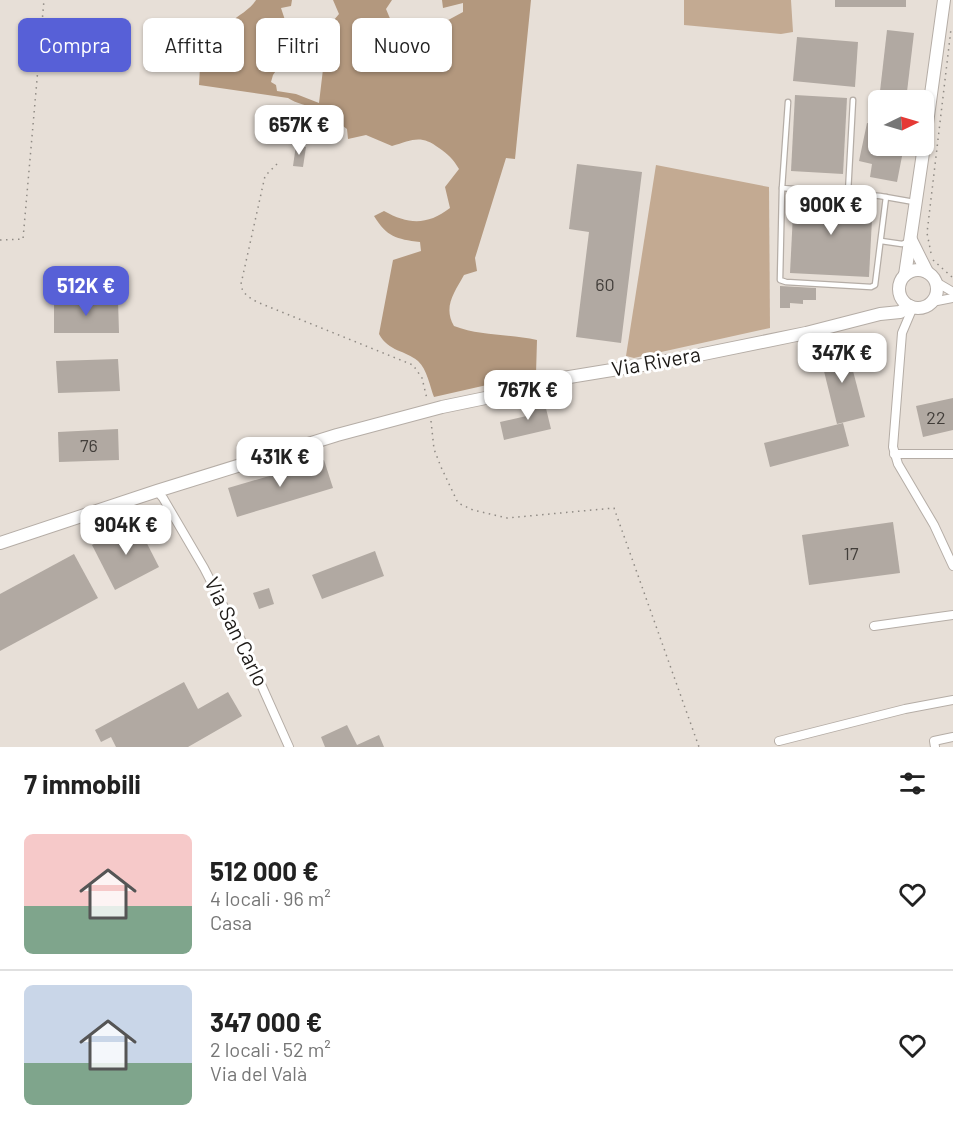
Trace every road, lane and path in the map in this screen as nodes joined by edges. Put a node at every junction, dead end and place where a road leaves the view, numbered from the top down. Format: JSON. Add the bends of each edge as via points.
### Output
{"nodes":[{"id":1,"x":44,"y":0,"type":"edge"},
{"id":2,"x":944,"y":0,"type":"edge"},
{"id":3,"x":952,"y":28,"type":"edge"},
{"id":4,"x":932,"y":90,"type":"edge"},
{"id":5,"x":853,"y":100,"type":"dead end"},
{"id":6,"x":788,"y":102,"type":"dead end"},
{"id":7,"x":922,"y":156,"type":"edge"},
{"id":8,"x":277,"y":164,"type":"dead end"},
{"id":9,"x":782,"y":188,"type":"junction"},
{"id":10,"x":848,"y":193,"type":"junction"},
{"id":11,"x":886,"y":197,"type":"junction"},
{"id":12,"x":916,"y":202,"type":"junction"},
{"id":13,"x":0,"y":240,"type":"edge"},
{"id":14,"x":911,"y":240,"type":"junction"},
{"id":15,"x":881,"y":241,"type":"junction"},
{"id":16,"x":927,"y":272,"type":"junction"},
{"id":17,"x":906,"y":275,"type":"junction"},
{"id":18,"x":953,"y":278,"type":"edge"},
{"id":19,"x":936,"y":282,"type":"junction"},
{"id":20,"x":899,"y":291,"type":"junction"},
{"id":21,"x":953,"y":292,"type":"edge"},
{"id":22,"x":953,"y":298,"type":"edge"},
{"id":23,"x":932,"y":302,"type":"junction"},
{"id":24,"x":911,"y":307,"type":"junction"},
{"id":25,"x":883,"y":313,"type":"junction"},
{"id":26,"x":902,"y":333,"type":"junction"},
{"id":27,"x":430,"y":410,"type":"junction"},
{"id":28,"x":894,"y":454,"type":"junction"},
{"id":29,"x":953,"y":454,"type":"edge"},
{"id":30,"x":157,"y":490,"type":"junction"},
{"id":31,"x":0,"y":543,"type":"edge"},
{"id":32,"x":953,"y":566,"type":"edge"},
{"id":33,"x":953,"y":615,"type":"edge"},
{"id":34,"x":874,"y":626,"type":"dead end"},
{"id":35,"x":953,"y":700,"type":"edge"},
{"id":36,"x":953,"y":737,"type":"edge"},
{"id":37,"x":779,"y":741,"type":"dead end"},
{"id":38,"x":289,"y":747,"type":"edge"},
{"id":39,"x":699,"y":747,"type":"edge"},
{"id":40,"x":935,"y":747,"type":"edge"}],
"edges":[{"from":1,"to":13,"type":"path","via":[[23,239]]},
{"from":2,"to":4,"type":"street"},
{"from":3,"to":18,"type":"path","via":[[927,233],[932,258]]},
{"from":5,"to":10,"type":"lane"},
{"from":6,"to":9,"type":"lane"},
{"from":7,"to":12,"type":"street"},
{"from":8,"to":27,"type":"path","via":[[265,177],[241,289],[257,302],[413,365],[422,378]]},
{"from":9,"to":10,"type":"lane"},
{"from":9,"to":15,"type":"lane","via":[[782,282],[871,287],[876,281]]},
{"from":10,"to":11,"type":"lane"},
{"from":11,"to":12,"type":"lane"},
{"from":11,"to":15,"type":"lane"},
{"from":12,"to":14,"type":"street"},
{"from":14,"to":15,"type":"lane","via":[[902,244]]},
{"from":14,"to":16,"type":"street"},
{"from":14,"to":17,"type":"street"},
{"from":16,"to":17,"type":"street","via":[[916,270]]},
{"from":16,"to":19,"type":"street"},
{"from":17,"to":20,"type":"street"},
{"from":19,"to":21,"type":"street"},
{"from":19,"to":23,"type":"street"},
{"from":20,"to":24,"type":"street"},
{"from":20,"to":25,"type":"street"},
{"from":22,"to":23,"type":"street"},
{"from":23,"to":24,"type":"street"},
{"from":24,"to":25,"type":"street","name":"Via Rivera"},
{"from":24,"to":26,"type":"street"},
{"from":25,"to":26,"type":"street","via":[[898,320]]},
{"from":25,"to":27,"type":"street","name":"Via Rivera","via":[[679,359],[551,380]]},
{"from":26,"to":28,"type":"street"},
{"from":27,"to":30,"type":"street","name":"Via Rivera"},
{"from":27,"to":39,"type":"path","via":[[434,449],[459,503],[472,510],[507,518],[614,508]]},
{"from":28,"to":29,"type":"street"},
{"from":28,"to":32,"type":"street"},
{"from":30,"to":31,"type":"street","name":"Via Rivera"},
{"from":30,"to":38,"type":"street","name":"Via San Carlo","via":[[204,568]]},
{"from":33,"to":34,"type":"street"},
{"from":35,"to":37,"type":"street"},
{"from":36,"to":40,"type":"street","via":[[934,741]]}]}
